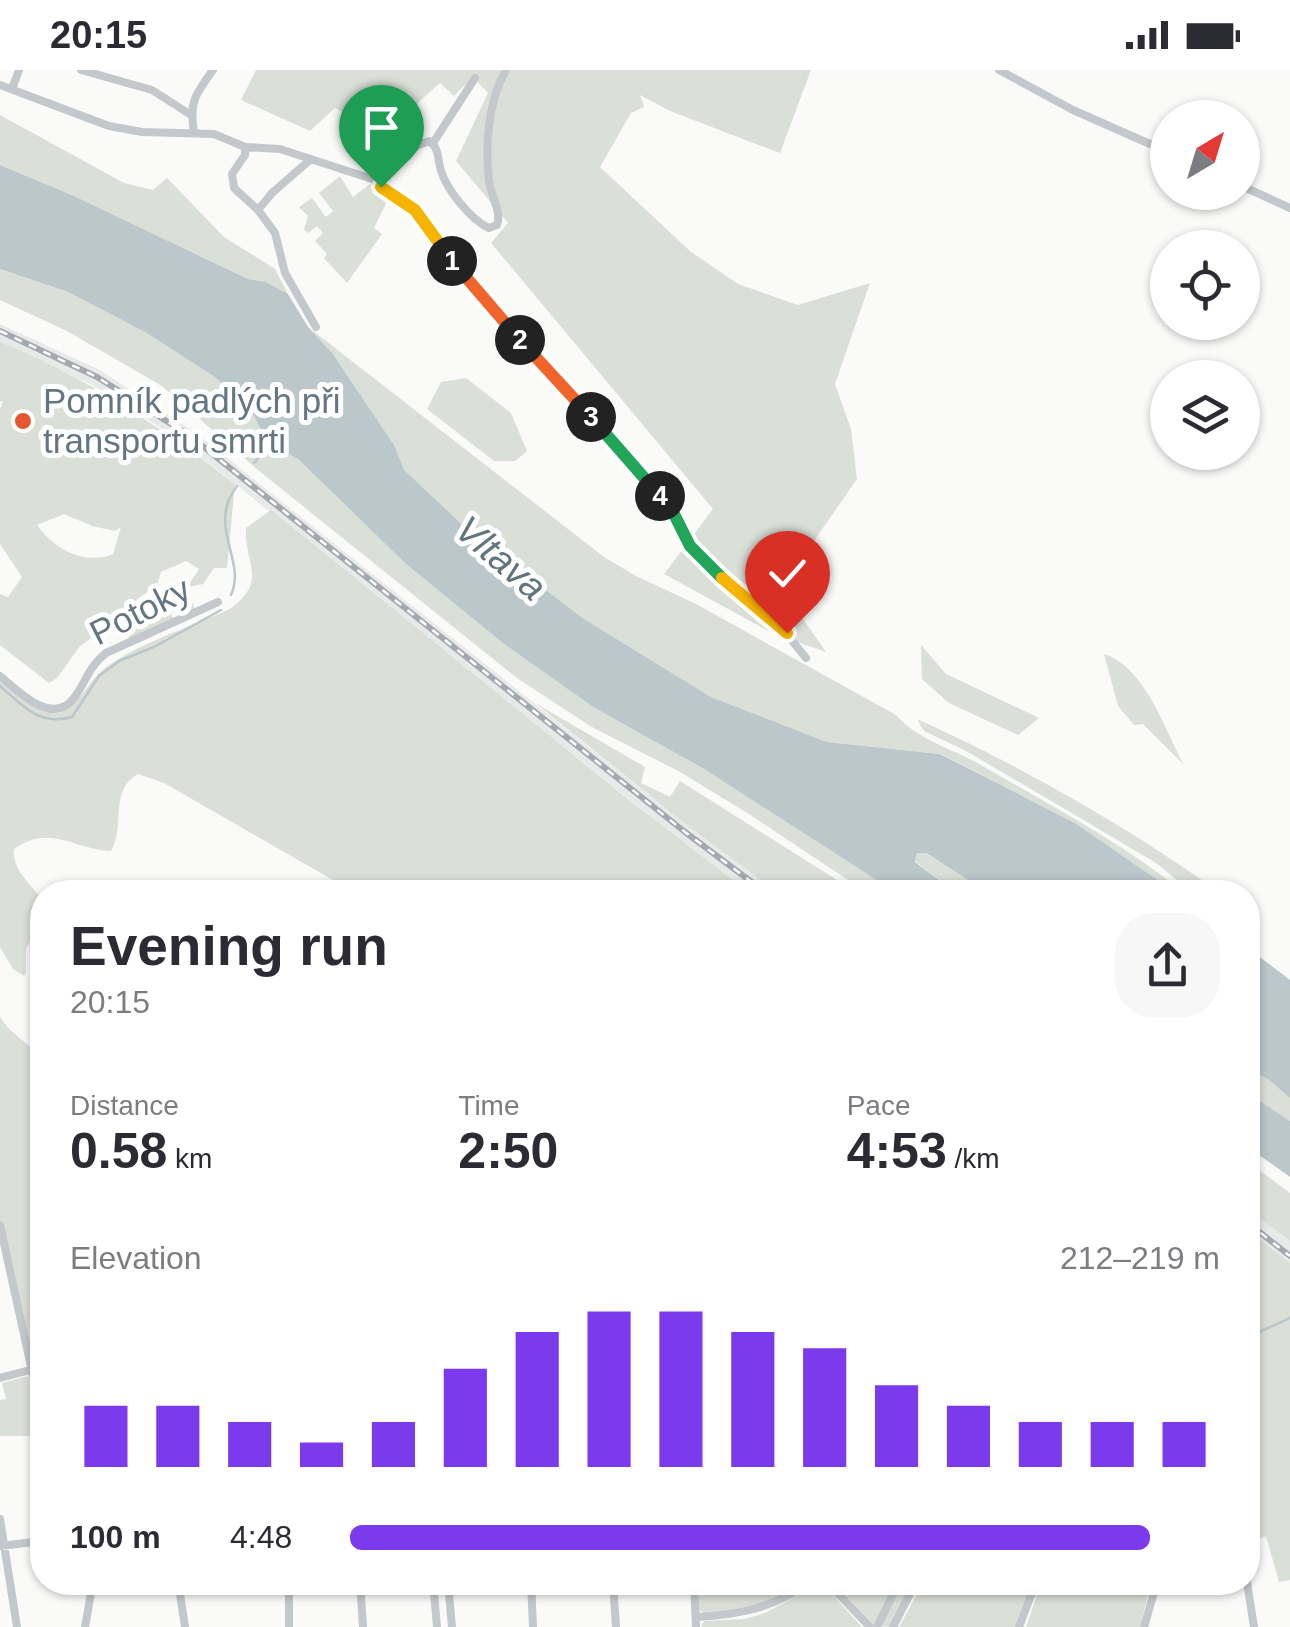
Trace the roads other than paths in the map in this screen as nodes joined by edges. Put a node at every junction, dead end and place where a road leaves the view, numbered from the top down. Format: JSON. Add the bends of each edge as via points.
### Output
{"nodes":[{"id":1,"x":19,"y":70,"type":"edge"},
{"id":2,"x":82,"y":70,"type":"edge"},
{"id":3,"x":213,"y":70,"type":"edge"},
{"id":4,"x":506,"y":70,"type":"edge"},
{"id":5,"x":999,"y":70,"type":"edge"},
{"id":6,"x":475,"y":78,"type":"dead end"},
{"id":7,"x":0,"y":85,"type":"edge"},
{"id":8,"x":12,"y":89,"type":"junction"},
{"id":9,"x":191,"y":115,"type":"junction"},
{"id":10,"x":194,"y":132,"type":"junction"},
{"id":11,"x":433,"y":143,"type":"junction"},
{"id":12,"x":1150,"y":144,"type":"edge"},
{"id":13,"x":245,"y":147,"type":"junction"},
{"id":14,"x":311,"y":159,"type":"junction"},
{"id":15,"x":372,"y":179,"type":"junction"},
{"id":16,"x":1260,"y":194,"type":"edge"},
{"id":17,"x":1290,"y":208,"type":"edge"},
{"id":18,"x":258,"y":210,"type":"junction"},
{"id":19,"x":316,"y":327,"type":"dead end"},
{"id":20,"x":218,"y":602,"type":"dead end"},
{"id":21,"x":806,"y":658,"type":"dead end"},
{"id":22,"x":0,"y":676,"type":"edge"},
{"id":23,"x":0,"y":1224,"type":"edge"},
{"id":24,"x":30,"y":1352,"type":"edge"},
{"id":25,"x":30,"y":1370,"type":"edge"},
{"id":26,"x":0,"y":1378,"type":"edge"},
{"id":27,"x":0,"y":1518,"type":"edge"},
{"id":28,"x":30,"y":1543,"type":"edge"},
{"id":29,"x":2,"y":1546,"type":"edge"},
{"id":30,"x":91,"y":1595,"type":"edge"},
{"id":31,"x":180,"y":1595,"type":"edge"},
{"id":32,"x":288,"y":1595,"type":"edge"},
{"id":33,"x":361,"y":1595,"type":"edge"},
{"id":34,"x":434,"y":1595,"type":"edge"},
{"id":35,"x":449,"y":1595,"type":"edge"},
{"id":36,"x":532,"y":1595,"type":"edge"},
{"id":37,"x":614,"y":1595,"type":"edge"},
{"id":38,"x":695,"y":1595,"type":"edge"},
{"id":39,"x":787,"y":1595,"type":"edge"},
{"id":40,"x":841,"y":1595,"type":"edge"},
{"id":41,"x":892,"y":1595,"type":"edge"},
{"id":42,"x":909,"y":1595,"type":"edge"},
{"id":43,"x":1031,"y":1595,"type":"edge"},
{"id":44,"x":1153,"y":1595,"type":"edge"},
{"id":45,"x":1249,"y":1595,"type":"edge"},
{"id":46,"x":696,"y":1622,"type":"edge"},
{"id":47,"x":17,"y":1627,"type":"edge"},
{"id":48,"x":85,"y":1627,"type":"edge"},
{"id":49,"x":185,"y":1627,"type":"edge"},
{"id":50,"x":289,"y":1627,"type":"edge"},
{"id":51,"x":363,"y":1627,"type":"edge"},
{"id":52,"x":437,"y":1627,"type":"edge"},
{"id":53,"x":452,"y":1627,"type":"edge"},
{"id":54,"x":534,"y":1627,"type":"edge"},
{"id":55,"x":616,"y":1627,"type":"edge"},
{"id":56,"x":874,"y":1627,"type":"edge"},
{"id":57,"x":892,"y":1627,"type":"edge"},
{"id":58,"x":1019,"y":1627,"type":"edge"},
{"id":59,"x":1144,"y":1627,"type":"edge"},
{"id":60,"x":1254,"y":1627,"type":"edge"}],
"edges":[{"from":1,"to":8,"type":"street"},
{"from":2,"to":9,"type":"street","via":[[152,90]]},
{"from":3,"to":9,"type":"street","via":[[193,97]]},
{"from":4,"to":11,"type":"street","via":[[488,152],[497,226],[483,226],[466,208],[442,174]]},
{"from":5,"to":12,"type":"street"},
{"from":6,"to":11,"type":"street"},
{"from":7,"to":8,"type":"street"},
{"from":8,"to":10,"type":"street","via":[[109,126]]},
{"from":9,"to":10,"type":"street"},
{"from":10,"to":13,"type":"street"},
{"from":11,"to":15,"type":"street","via":[[418,144]]},
{"from":13,"to":14,"type":"street"},
{"from":13,"to":18,"type":"street","via":[[231,178]]},
{"from":14,"to":15,"type":"street"},
{"from":14,"to":18,"type":"street"},
{"from":15,"to":21,"type":"street","via":[[415,210],[488,304],[653,487],[695,552],[776,621]]},
{"from":16,"to":17,"type":"street"},
{"from":18,"to":19,"type":"street","via":[[275,233],[285,274]]},
{"from":20,"to":22,"type":"street","name":"Potoky","via":[[106,653],[64,707],[39,706]]},
{"from":23,"to":24,"type":"street"},
{"from":25,"to":26,"type":"street"},
{"from":27,"to":29,"type":"street"},
{"from":28,"to":29,"type":"street"},
{"from":29,"to":47,"type":"street"},
{"from":30,"to":48,"type":"street"},
{"from":31,"to":49,"type":"street"},
{"from":32,"to":50,"type":"street"},
{"from":33,"to":51,"type":"street"},
{"from":34,"to":52,"type":"street"},
{"from":35,"to":53,"type":"street"},
{"from":36,"to":54,"type":"street"},
{"from":37,"to":55,"type":"street"},
{"from":38,"to":46,"type":"street"},
{"from":39,"to":46,"type":"street","via":[[766,1607]]},
{"from":40,"to":56,"type":"street"},
{"from":41,"to":56,"type":"street"},
{"from":42,"to":57,"type":"street"},
{"from":43,"to":58,"type":"street"},
{"from":44,"to":59,"type":"street"},
{"from":45,"to":60,"type":"street"}]}
